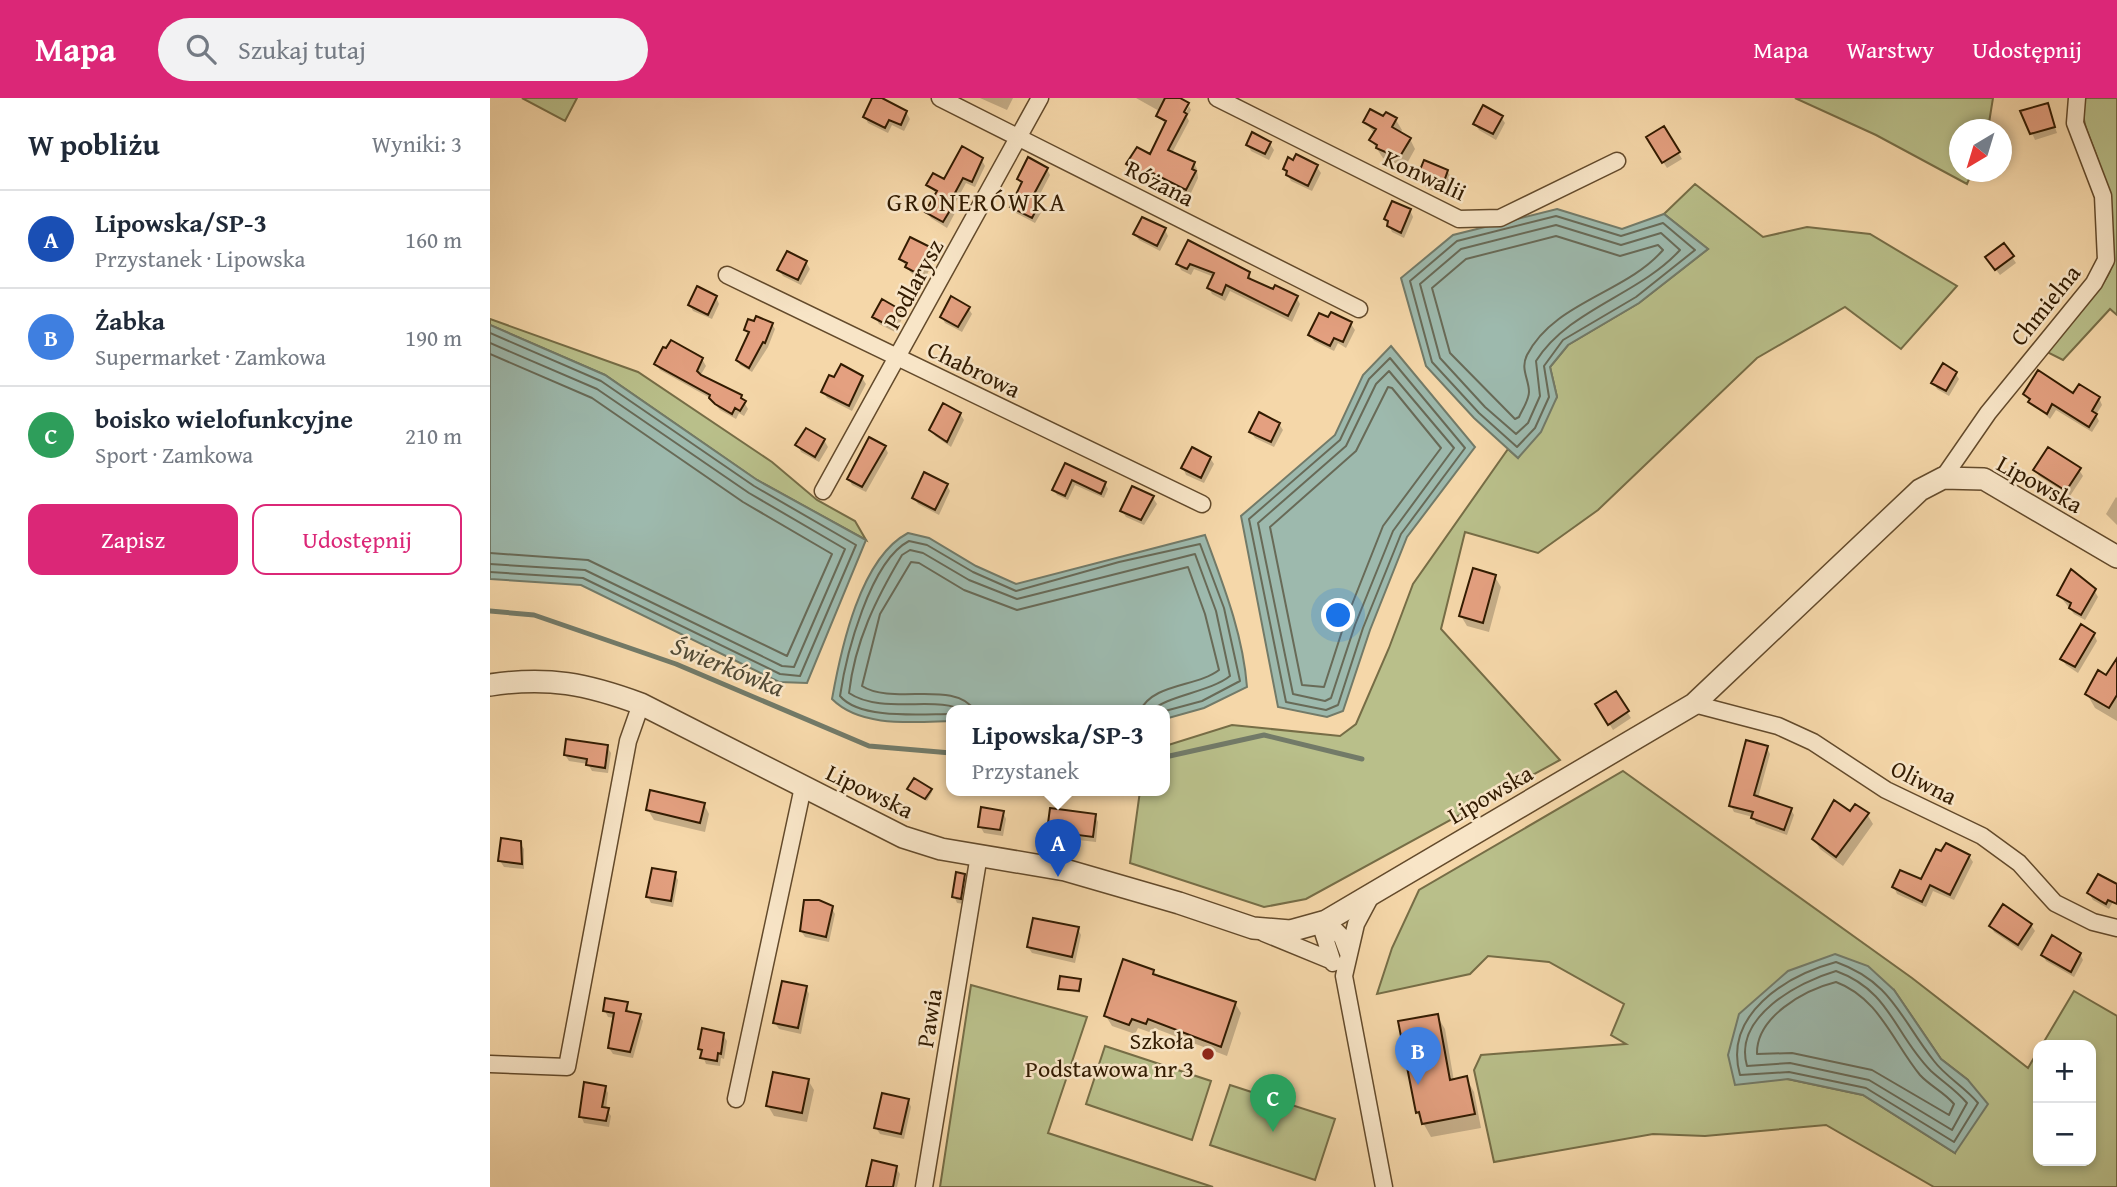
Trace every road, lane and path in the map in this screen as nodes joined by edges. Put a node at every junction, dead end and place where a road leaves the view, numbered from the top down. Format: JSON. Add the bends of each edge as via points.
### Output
{"nodes":[{"id":1,"x":940,"y":98,"type":"edge"},
{"id":2,"x":1040,"y":98,"type":"edge"},
{"id":3,"x":1217,"y":98,"type":"edge"},
{"id":4,"x":2077,"y":98,"type":"edge"},
{"id":5,"x":1019,"y":138,"type":"junction"},
{"id":6,"x":1617,"y":160,"type":"dead end"},
{"id":7,"x":727,"y":275,"type":"dead end"},
{"id":8,"x":1359,"y":309,"type":"dead end"},
{"id":9,"x":898,"y":358,"type":"junction"},
{"id":10,"x":1943,"y":478,"type":"junction"},
{"id":11,"x":823,"y":491,"type":"dead end"},
{"id":12,"x":1202,"y":504,"type":"dead end"},
{"id":13,"x":2117,"y":557,"type":"edge"},
{"id":14,"x":490,"y":685,"type":"edge"},
{"id":15,"x":641,"y":704,"type":"junction"},
{"id":16,"x":1694,"y":704,"type":"junction"},
{"id":17,"x":803,"y":788,"type":"junction"},
{"id":18,"x":979,"y":855,"type":"junction"},
{"id":19,"x":1372,"y":893,"type":"junction"},
{"id":20,"x":1323,"y":922,"type":"junction"},
{"id":21,"x":2117,"y":928,"type":"edge"},
{"id":22,"x":1252,"y":929,"type":"junction"},
{"id":23,"x":1348,"y":953,"type":"junction"},
{"id":24,"x":1330,"y":960,"type":"junction"},
{"id":25,"x":1344,"y":976,"type":"junction"},
{"id":26,"x":490,"y":1064,"type":"edge"},
{"id":27,"x":736,"y":1099,"type":"dead end"},
{"id":28,"x":924,"y":1187,"type":"edge"},
{"id":29,"x":1384,"y":1187,"type":"edge"}],
"edges":[{"from":1,"to":5,"type":"street","name":"Różana"},
{"from":2,"to":5,"type":"street","name":"Podlarysz"},
{"from":3,"to":6,"type":"street","name":"Konwalii","via":[[1459,219],[1500,218]]},
{"from":4,"to":10,"type":"street","name":"Chmielna","via":[[2075,123],[2103,196],[2106,260],[2094,283],[1988,413]]},
{"from":5,"to":8,"type":"street","name":"Różana"},
{"from":5,"to":9,"type":"street","name":"Podlarysz"},
{"from":7,"to":9,"type":"street","name":"Chabrowa"},
{"from":9,"to":11,"type":"street","name":"Podlarysz"},
{"from":9,"to":12,"type":"street","name":"Chabrowa"},
{"from":10,"to":13,"type":"street","name":"Lipowska","via":[[1984,479]]},
{"from":10,"to":16,"type":"street","name":"Lipowska","via":[[1920,490]]},
{"from":14,"to":15,"type":"street","name":"Lipowska","via":[[563,681]]},
{"from":15,"to":17,"type":"street","name":"Lipowska"},
{"from":15,"to":26,"type":"street","via":[[628,741],[567,1067]]},
{"from":16,"to":19,"type":"street","name":"Lipowska"},
{"from":16,"to":21,"type":"street","name":"Oliwna","via":[[1778,726],[1813,742],[1886,790],[1982,836],[2019,863],[2055,903]]},
{"from":17,"to":18,"type":"street","name":"Lipowska","via":[[903,837]]},
{"from":17,"to":27,"type":"street","name":"Lipowska"},
{"from":18,"to":22,"type":"street","name":"Lipowska","via":[[1065,870]]},
{"from":18,"to":28,"type":"street","name":"Pawia"},
{"from":19,"to":20,"type":"street","name":"Lipowska"},
{"from":19,"to":23,"type":"street"},
{"from":20,"to":22,"type":"street","name":"Lipowska","via":[[1290,931]]},
{"from":20,"to":23,"type":"street","via":[[1342,937]]},
{"from":20,"to":24,"type":"street"},
{"from":22,"to":24,"type":"street"},
{"from":23,"to":25,"type":"street"},
{"from":24,"to":25,"type":"street"},
{"from":25,"to":29,"type":"street"}]}
